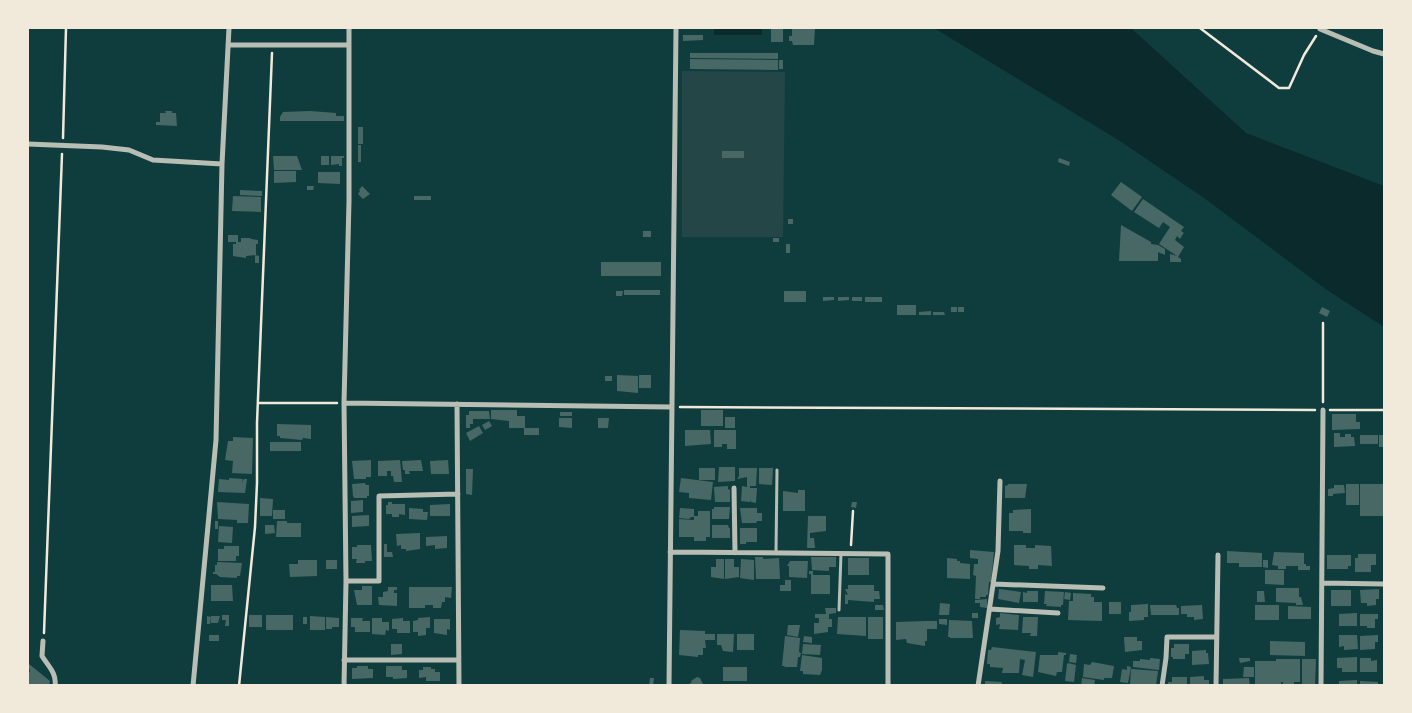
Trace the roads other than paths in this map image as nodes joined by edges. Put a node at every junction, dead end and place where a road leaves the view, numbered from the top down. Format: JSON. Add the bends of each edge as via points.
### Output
{"nodes":[{"id":1,"x":229,"y":28,"type":"edge"},
{"id":2,"x":349,"y":28,"type":"edge"},
{"id":3,"x":676,"y":28,"type":"edge"},
{"id":4,"x":1321,"y":28,"type":"edge"},
{"id":5,"x":349,"y":44,"type":"junction"},
{"id":6,"x":228,"y":45,"type":"junction"},
{"id":7,"x":1384,"y":54,"type":"edge"},
{"id":8,"x":28,"y":144,"type":"edge"},
{"id":9,"x":222,"y":164,"type":"junction"},
{"id":10,"x":344,"y":403,"type":"junction"},
{"id":11,"x":457,"y":404,"type":"junction"},
{"id":12,"x":671,"y":407,"type":"junction"},
{"id":13,"x":1323,"y":410,"type":"road end"},
{"id":14,"x":778,"y":470,"type":"dead end"},
{"id":15,"x":1000,"y":481,"type":"dead end"},
{"id":16,"x":734,"y":488,"type":"dead end"},
{"id":17,"x":458,"y":494,"type":"junction"},
{"id":18,"x":670,"y":552,"type":"junction"},
{"id":19,"x":735,"y":553,"type":"junction"},
{"id":20,"x":776,"y":553,"type":"junction"},
{"id":21,"x":841,"y":554,"type":"junction"},
{"id":22,"x":1218,"y":555,"type":"dead end"},
{"id":23,"x":346,"y":581,"type":"junction"},
{"id":24,"x":1322,"y":583,"type":"junction"},
{"id":25,"x":994,"y":584,"type":"junction"},
{"id":26,"x":1384,"y":584,"type":"edge"},
{"id":27,"x":1103,"y":588,"type":"dead end"},
{"id":28,"x":990,"y":608,"type":"junction"},
{"id":29,"x":839,"y":610,"type":"dead end"},
{"id":30,"x":1058,"y":613,"type":"dead end"},
{"id":31,"x":1216,"y":638,"type":"junction"},
{"id":32,"x":43,"y":640,"type":"road end"},
{"id":33,"x":344,"y":660,"type":"junction"},
{"id":34,"x":458,"y":660,"type":"junction"},
{"id":35,"x":55,"y":686,"type":"edge"},
{"id":36,"x":193,"y":686,"type":"edge"},
{"id":37,"x":344,"y":686,"type":"edge"},
{"id":38,"x":459,"y":686,"type":"edge"},
{"id":39,"x":669,"y":686,"type":"edge"},
{"id":40,"x":888,"y":686,"type":"edge"},
{"id":41,"x":978,"y":686,"type":"edge"},
{"id":42,"x":1162,"y":686,"type":"edge"},
{"id":43,"x":1216,"y":686,"type":"edge"},
{"id":44,"x":1321,"y":686,"type":"edge"}],
"edges":[{"from":1,"to":6,"type":"street"},
{"from":2,"to":5,"type":"street"},
{"from":3,"to":12,"type":"street"},
{"from":4,"to":7,"type":"street"},
{"from":5,"to":6,"type":"street"},
{"from":5,"to":10,"type":"street"},
{"from":6,"to":9,"type":"street"},
{"from":8,"to":9,"type":"street","via":[[128,150],[153,160]]},
{"from":9,"to":36,"type":"street","via":[[216,440]]},
{"from":10,"to":11,"type":"street"},
{"from":10,"to":23,"type":"street"},
{"from":11,"to":12,"type":"street"},
{"from":11,"to":17,"type":"street"},
{"from":12,"to":18,"type":"street"},
{"from":13,"to":24,"type":"street"},
{"from":14,"to":20,"type":"lane"},
{"from":15,"to":25,"type":"street"},
{"from":16,"to":19,"type":"street"},
{"from":17,"to":23,"type":"street","via":[[379,496],[379,581]]},
{"from":17,"to":34,"type":"street"},
{"from":18,"to":19,"type":"street"},
{"from":18,"to":39,"type":"street"},
{"from":19,"to":20,"type":"street"},
{"from":20,"to":21,"type":"street"},
{"from":21,"to":29,"type":"lane"},
{"from":21,"to":40,"type":"street","via":[[888,554]]},
{"from":22,"to":31,"type":"street"},
{"from":23,"to":33,"type":"street"},
{"from":24,"to":26,"type":"street"},
{"from":24,"to":44,"type":"street"},
{"from":25,"to":27,"type":"street"},
{"from":25,"to":28,"type":"street"},
{"from":28,"to":30,"type":"street"},
{"from":28,"to":41,"type":"street"},
{"from":31,"to":42,"type":"street","via":[[1167,638]]},
{"from":31,"to":43,"type":"street"},
{"from":32,"to":35,"type":"street","via":[[42,656],[56,678]]},
{"from":33,"to":34,"type":"street"},
{"from":33,"to":37,"type":"street"},
{"from":34,"to":38,"type":"street"}]}
